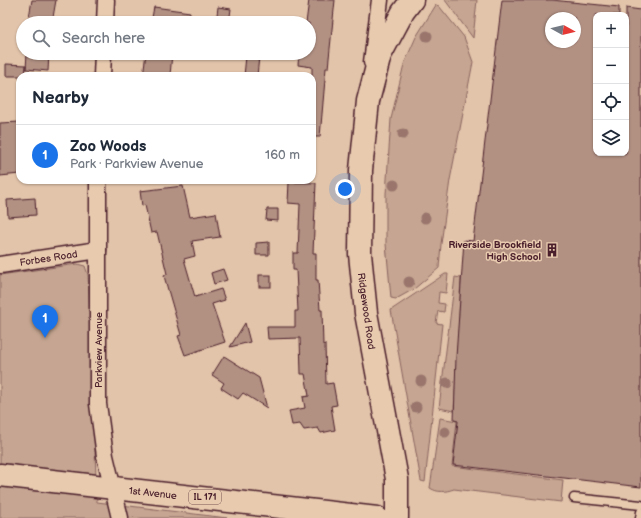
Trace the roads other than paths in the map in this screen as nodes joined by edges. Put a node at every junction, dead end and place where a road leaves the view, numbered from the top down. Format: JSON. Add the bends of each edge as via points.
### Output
{"nodes":[{"id":1,"x":106,"y":0,"type":"edge"},
{"id":2,"x":380,"y":0,"type":"edge"},
{"id":3,"x":412,"y":0,"type":"edge"},
{"id":4,"x":105,"y":16,"type":"edge"},
{"id":5,"x":103,"y":60,"type":"edge"},
{"id":6,"x":102,"y":72,"type":"edge"},
{"id":7,"x":368,"y":102,"type":"junction"},
{"id":8,"x":98,"y":184,"type":"edge"},
{"id":9,"x":98,"y":250,"type":"junction"},
{"id":10,"x":0,"y":265,"type":"edge"},
{"id":11,"x":0,"y":475,"type":"edge"},
{"id":12,"x":112,"y":487,"type":"junction"},
{"id":13,"x":574,"y":498,"type":"dead end"},
{"id":14,"x":641,"y":506,"type":"edge"},
{"id":15,"x":641,"y":512,"type":"edge"},
{"id":16,"x":120,"y":518,"type":"edge"},
{"id":17,"x":377,"y":518,"type":"edge"},
{"id":18,"x":397,"y":518,"type":"edge"},
{"id":19,"x":640,"y":518,"type":"edge"}],
"edges":[{"from":1,"to":4,"type":"street"},
{"from":2,"to":7,"type":"street","name":"Ridgewood Road"},
{"from":3,"to":7,"type":"street","name":"Ridgewood Road","via":[[380,55]]},
{"from":5,"to":6,"type":"street"},
{"from":7,"to":18,"type":"street","name":"Ridgewood Road","via":[[361,170],[360,254],[366,313],[397,479]]},
{"from":8,"to":9,"type":"street","name":"Parkview Avenue"},
{"from":9,"to":10,"type":"street","name":"Forbes Road"},
{"from":9,"to":12,"type":"street","name":"Parkview Avenue","via":[[98,404]]},
{"from":11,"to":12,"type":"street","name":"1st Avenue","number":"IL 171"},
{"from":12,"to":16,"type":"street","name":"Parkview Avenue"},
{"from":12,"to":17,"type":"street","name":"1st Avenue","number":"IL 171"},
{"from":13,"to":14,"type":"lane"},
{"from":15,"to":19,"type":"lane"}]}
